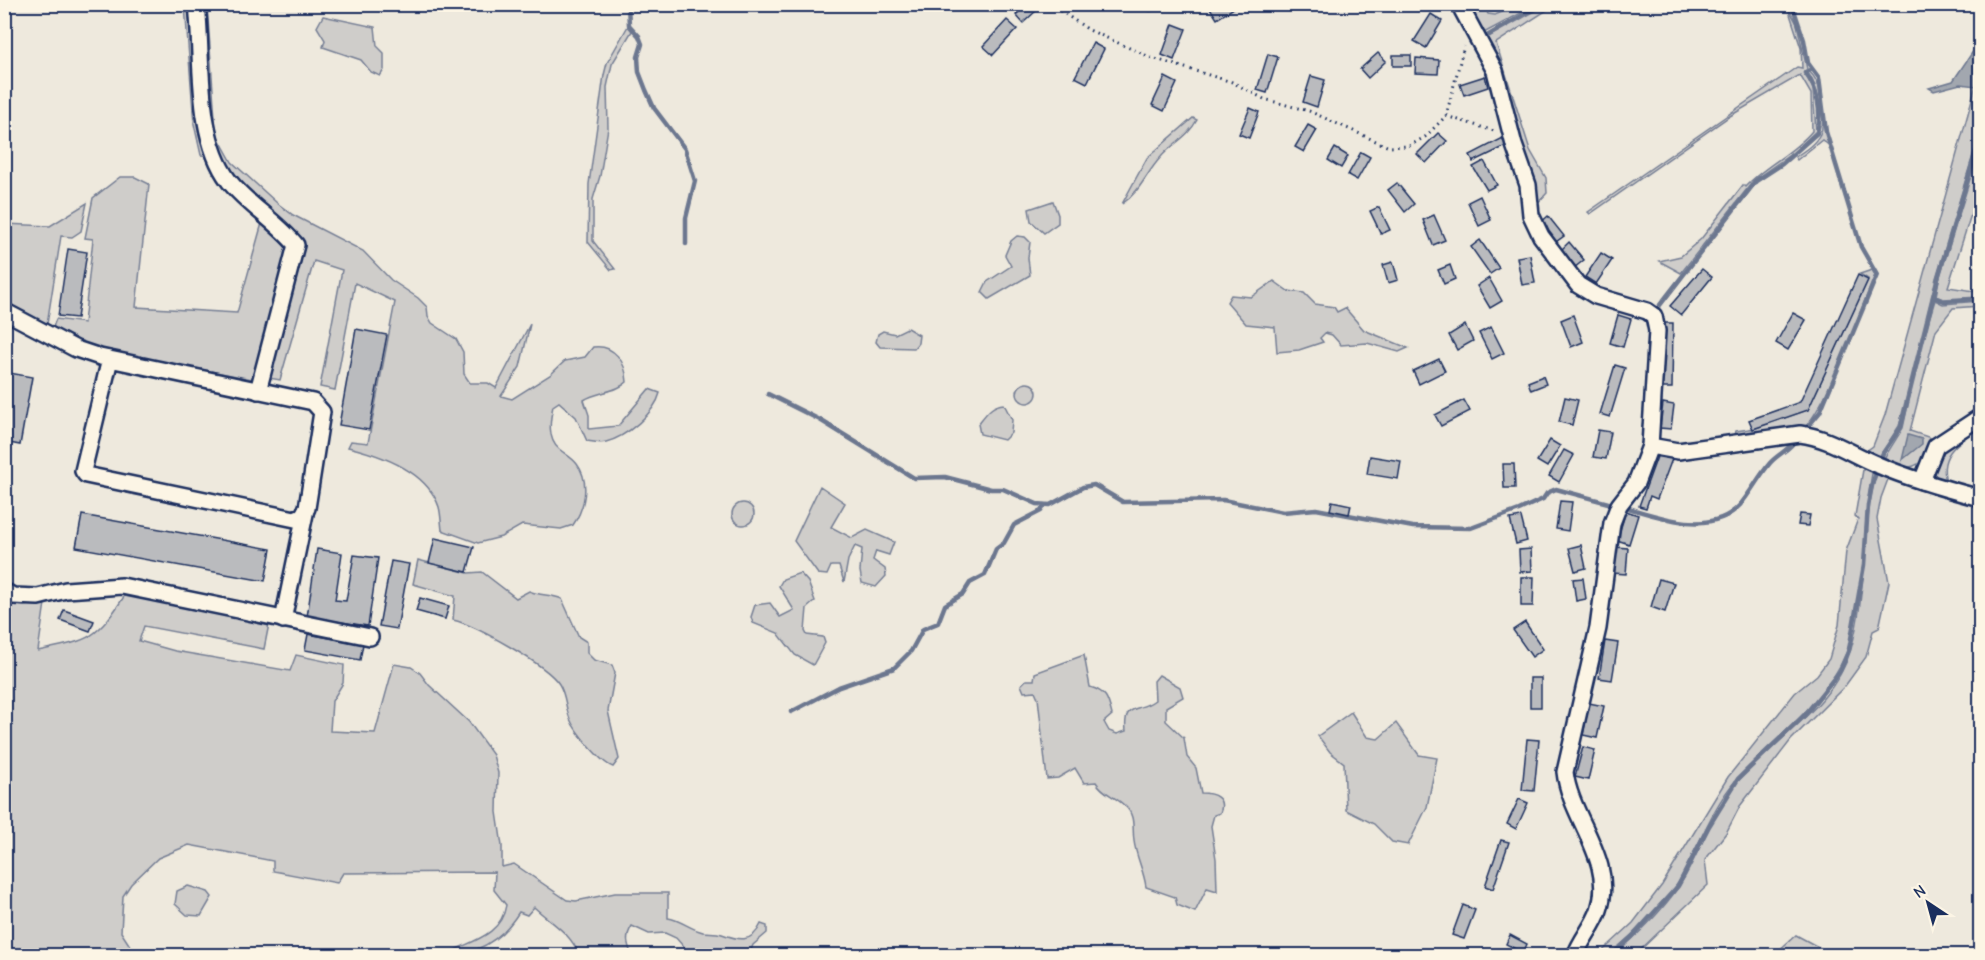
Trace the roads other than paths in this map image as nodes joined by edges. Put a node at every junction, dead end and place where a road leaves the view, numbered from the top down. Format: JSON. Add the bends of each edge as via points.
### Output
{"nodes":[{"id":1,"x":197,"y":4,"type":"edge"},
{"id":2,"x":1459,"y":4,"type":"edge"},
{"id":3,"x":4,"y":311,"type":"edge"},
{"id":4,"x":110,"y":359,"type":"junction"},
{"id":5,"x":258,"y":391,"type":"junction"},
{"id":6,"x":1980,"y":417,"type":"edge"},
{"id":7,"x":1650,"y":446,"type":"junction"},
{"id":8,"x":1922,"y":481,"type":"junction"},
{"id":9,"x":1980,"y":498,"type":"edge"},
{"id":10,"x":307,"y":508,"type":"junction"},
{"id":11,"x":4,"y":591,"type":"edge"},
{"id":12,"x":283,"y":620,"type":"junction"},
{"id":13,"x":370,"y":637,"type":"dead end"},
{"id":14,"x":1575,"y":956,"type":"edge"}],
"edges":[{"from":1,"to":5,"type":"street","via":[[207,126],[219,164],[238,192],[296,245]]},
{"from":2,"to":7,"type":"street","via":[[1495,71],[1528,185],[1531,215],[1541,236],[1578,285],[1596,296],[1654,316],[1657,331]]},
{"from":3,"to":4,"type":"street","via":[[76,350]]},
{"from":4,"to":5,"type":"street"},
{"from":4,"to":10,"type":"street","via":[[83,471],[86,475],[295,519]]},
{"from":5,"to":10,"type":"street","via":[[314,402],[322,412]]},
{"from":6,"to":8,"type":"street","via":[[1936,446]]},
{"from":7,"to":8,"type":"street","via":[[1678,451],[1800,434],[1832,441],[1877,465]]},
{"from":7,"to":14,"type":"street","via":[[1636,483],[1619,505],[1612,523],[1598,628],[1565,772],[1567,788],[1599,862],[1603,889],[1599,910]]},
{"from":8,"to":9,"type":"street"},
{"from":10,"to":12,"type":"street"},
{"from":11,"to":12,"type":"street","via":[[13,596],[38,597],[66,590],[122,586]]},
{"from":12,"to":13,"type":"street"}]}
